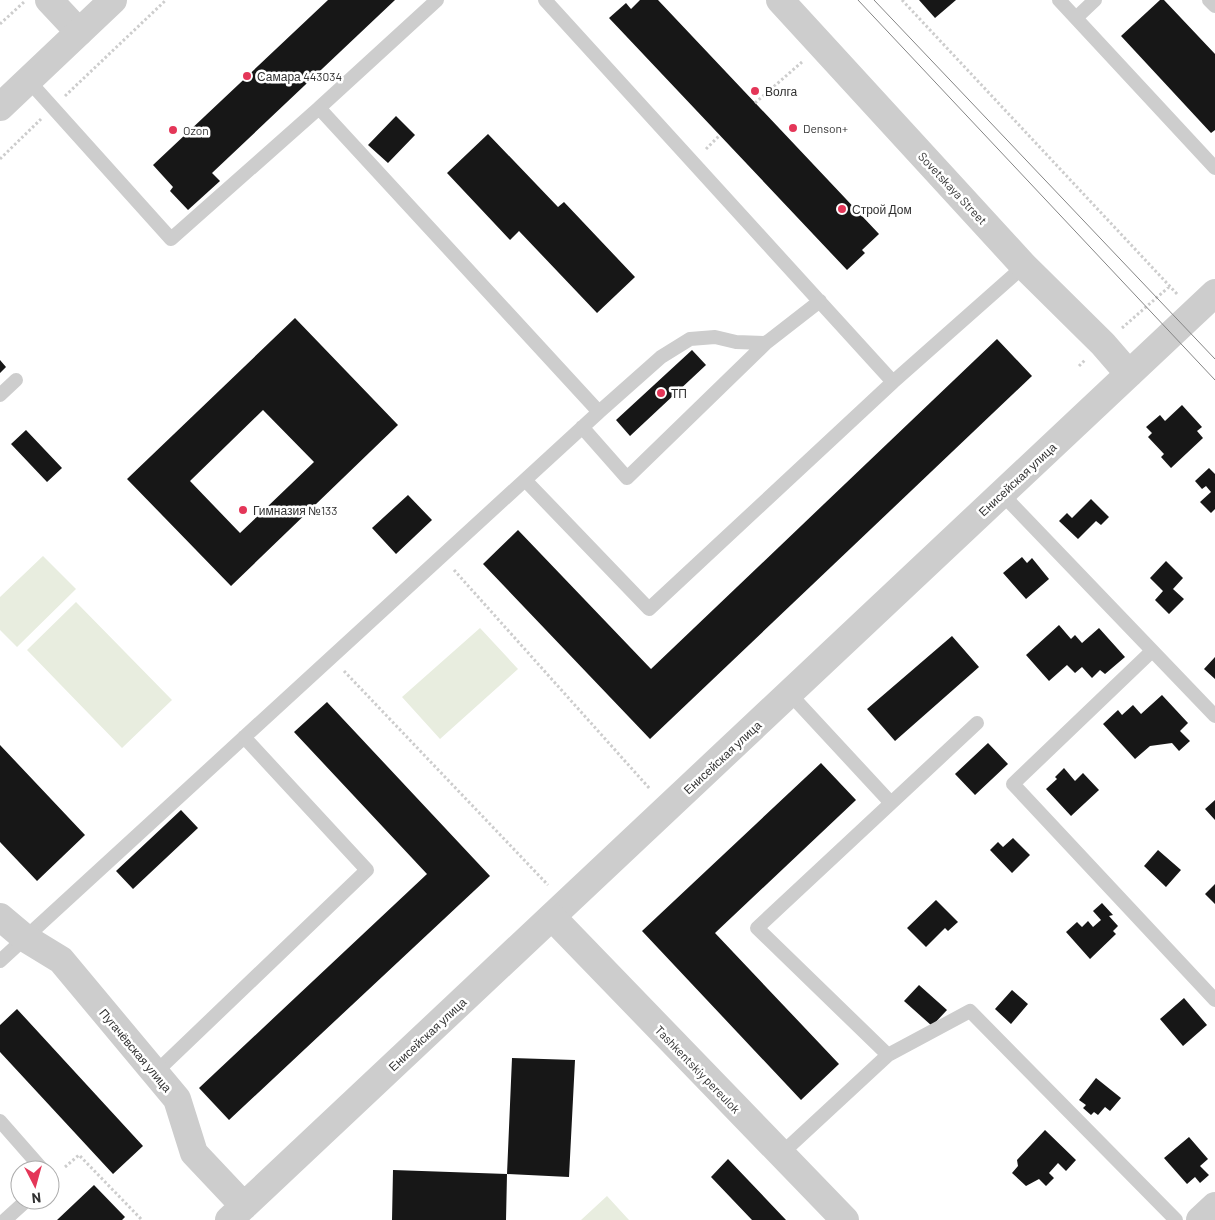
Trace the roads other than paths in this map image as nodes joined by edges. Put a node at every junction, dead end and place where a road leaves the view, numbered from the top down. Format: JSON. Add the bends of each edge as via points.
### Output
{"nodes":[{"id":1,"x":49,"y":0,"type":"edge"},
{"id":2,"x":113,"y":0,"type":"edge"},
{"id":3,"x":437,"y":0,"type":"edge"},
{"id":4,"x":546,"y":0,"type":"edge"},
{"id":5,"x":780,"y":0,"type":"edge"},
{"id":6,"x":1059,"y":0,"type":"edge"},
{"id":7,"x":1095,"y":0,"type":"edge"},
{"id":8,"x":1209,"y":0,"type":"edge"},
{"id":9,"x":1215,"y":6,"type":"edge"},
{"id":10,"x":1076,"y":18,"type":"junction"},
{"id":11,"x":79,"y":32,"type":"junction"},
{"id":12,"x":28,"y":80,"type":"junction"},
{"id":13,"x":0,"y":107,"type":"edge"},
{"id":14,"x":319,"y":108,"type":"junction"},
{"id":15,"x":1215,"y":168,"type":"edge"},
{"id":16,"x":1024,"y":266,"type":"junction"},
{"id":17,"x":1215,"y":293,"type":"edge"},
{"id":18,"x":820,"y":301,"type":"junction"},
{"id":19,"x":766,"y":343,"type":"junction"},
{"id":20,"x":1129,"y":374,"type":"junction"},
{"id":21,"x":16,"y":380,"type":"dead end"},
{"id":22,"x":893,"y":382,"type":"junction"},
{"id":23,"x":0,"y":395,"type":"edge"},
{"id":24,"x":599,"y":412,"type":"junction"},
{"id":25,"x":582,"y":427,"type":"junction"},
{"id":26,"x":525,"y":480,"type":"junction"},
{"id":27,"x":1002,"y":494,"type":"junction"},
{"id":28,"x":1152,"y":651,"type":"junction"},
{"id":29,"x":789,"y":693,"type":"junction"},
{"id":30,"x":1215,"y":716,"type":"edge"},
{"id":31,"x":976,"y":723,"type":"dead end"},
{"id":32,"x":244,"y":737,"type":"junction"},
{"id":33,"x":891,"y":803,"type":"junction"},
{"id":34,"x":558,"y":910,"type":"junction"},
{"id":35,"x":0,"y":917,"type":"edge"},
{"id":36,"x":25,"y":938,"type":"junction"},
{"id":37,"x":0,"y":961,"type":"edge"},
{"id":38,"x":1215,"y":1000,"type":"edge"},
{"id":39,"x":888,"y":1055,"type":"junction"},
{"id":40,"x":155,"y":1073,"type":"junction"},
{"id":41,"x":0,"y":1121,"type":"edge"},
{"id":42,"x":781,"y":1154,"type":"junction"},
{"id":43,"x":35,"y":1160,"type":"edge"},
{"id":44,"x":1215,"y":1206,"type":"edge"},
{"id":45,"x":16,"y":1210,"type":"edge"},
{"id":46,"x":236,"y":1213,"type":"edge"},
{"id":47,"x":5,"y":1220,"type":"edge"},
{"id":48,"x":845,"y":1220,"type":"edge"},
{"id":49,"x":1176,"y":1220,"type":"edge"},
{"id":50,"x":1200,"y":1220,"type":"edge"}],
"edges":[{"from":1,"to":11,"type":"street"},
{"from":2,"to":11,"type":"street"},
{"from":3,"to":14,"type":"lane"},
{"from":4,"to":18,"type":"lane"},
{"from":5,"to":16,"type":"street","name":"Sovetskaya Street"},
{"from":6,"to":10,"type":"lane"},
{"from":7,"to":10,"type":"lane"},
{"from":8,"to":9,"type":"lane"},
{"from":10,"to":15,"type":"lane"},
{"from":11,"to":12,"type":"street"},
{"from":12,"to":13,"type":"street"},
{"from":12,"to":14,"type":"lane","via":[[171,238]]},
{"from":14,"to":24,"type":"lane"},
{"from":16,"to":20,"type":"street","name":"Sovetskaya Street"},
{"from":16,"to":22,"type":"lane"},
{"from":17,"to":20,"type":"street","name":"Енисейская улица"},
{"from":18,"to":19,"type":"lane"},
{"from":18,"to":22,"type":"lane"},
{"from":19,"to":24,"type":"lane","via":[[736,342],[715,337],[690,339],[661,357]]},
{"from":19,"to":25,"type":"lane","via":[[627,478]]},
{"from":20,"to":27,"type":"street","name":"Енисейская улица"},
{"from":21,"to":23,"type":"lane"},
{"from":22,"to":26,"type":"lane","via":[[649,609]]},
{"from":24,"to":25,"type":"lane"},
{"from":25,"to":26,"type":"lane"},
{"from":26,"to":32,"type":"lane"},
{"from":27,"to":28,"type":"lane"},
{"from":27,"to":29,"type":"street","name":"Енисейская улица"},
{"from":28,"to":30,"type":"lane"},
{"from":28,"to":38,"type":"lane","via":[[1013,784]]},
{"from":29,"to":33,"type":"lane"},
{"from":29,"to":34,"type":"street","name":"Енисейская улица"},
{"from":31,"to":33,"type":"lane"},
{"from":32,"to":36,"type":"lane"},
{"from":32,"to":40,"type":"lane","via":[[367,870]]},
{"from":33,"to":39,"type":"lane","via":[[757,928]]},
{"from":34,"to":42,"type":"street","name":"Tashkentskiy pereulok"},
{"from":34,"to":46,"type":"street","name":"Енисейская улица"},
{"from":35,"to":36,"type":"street","name":"Пугачёвская улица"},
{"from":36,"to":37,"type":"lane"},
{"from":36,"to":40,"type":"street","name":"Пугачёвская улица","via":[[61,960]]},
{"from":39,"to":42,"type":"lane"},
{"from":39,"to":49,"type":"lane","via":[[970,1011]]},
{"from":40,"to":46,"type":"street","name":"Пугачёвская улица","via":[[176,1099],[194,1153]]},
{"from":41,"to":43,"type":"lane"},
{"from":42,"to":48,"type":"street","name":"Tashkentskiy pereulok"},
{"from":44,"to":50,"type":"street"},
{"from":45,"to":47,"type":"lane"}]}
